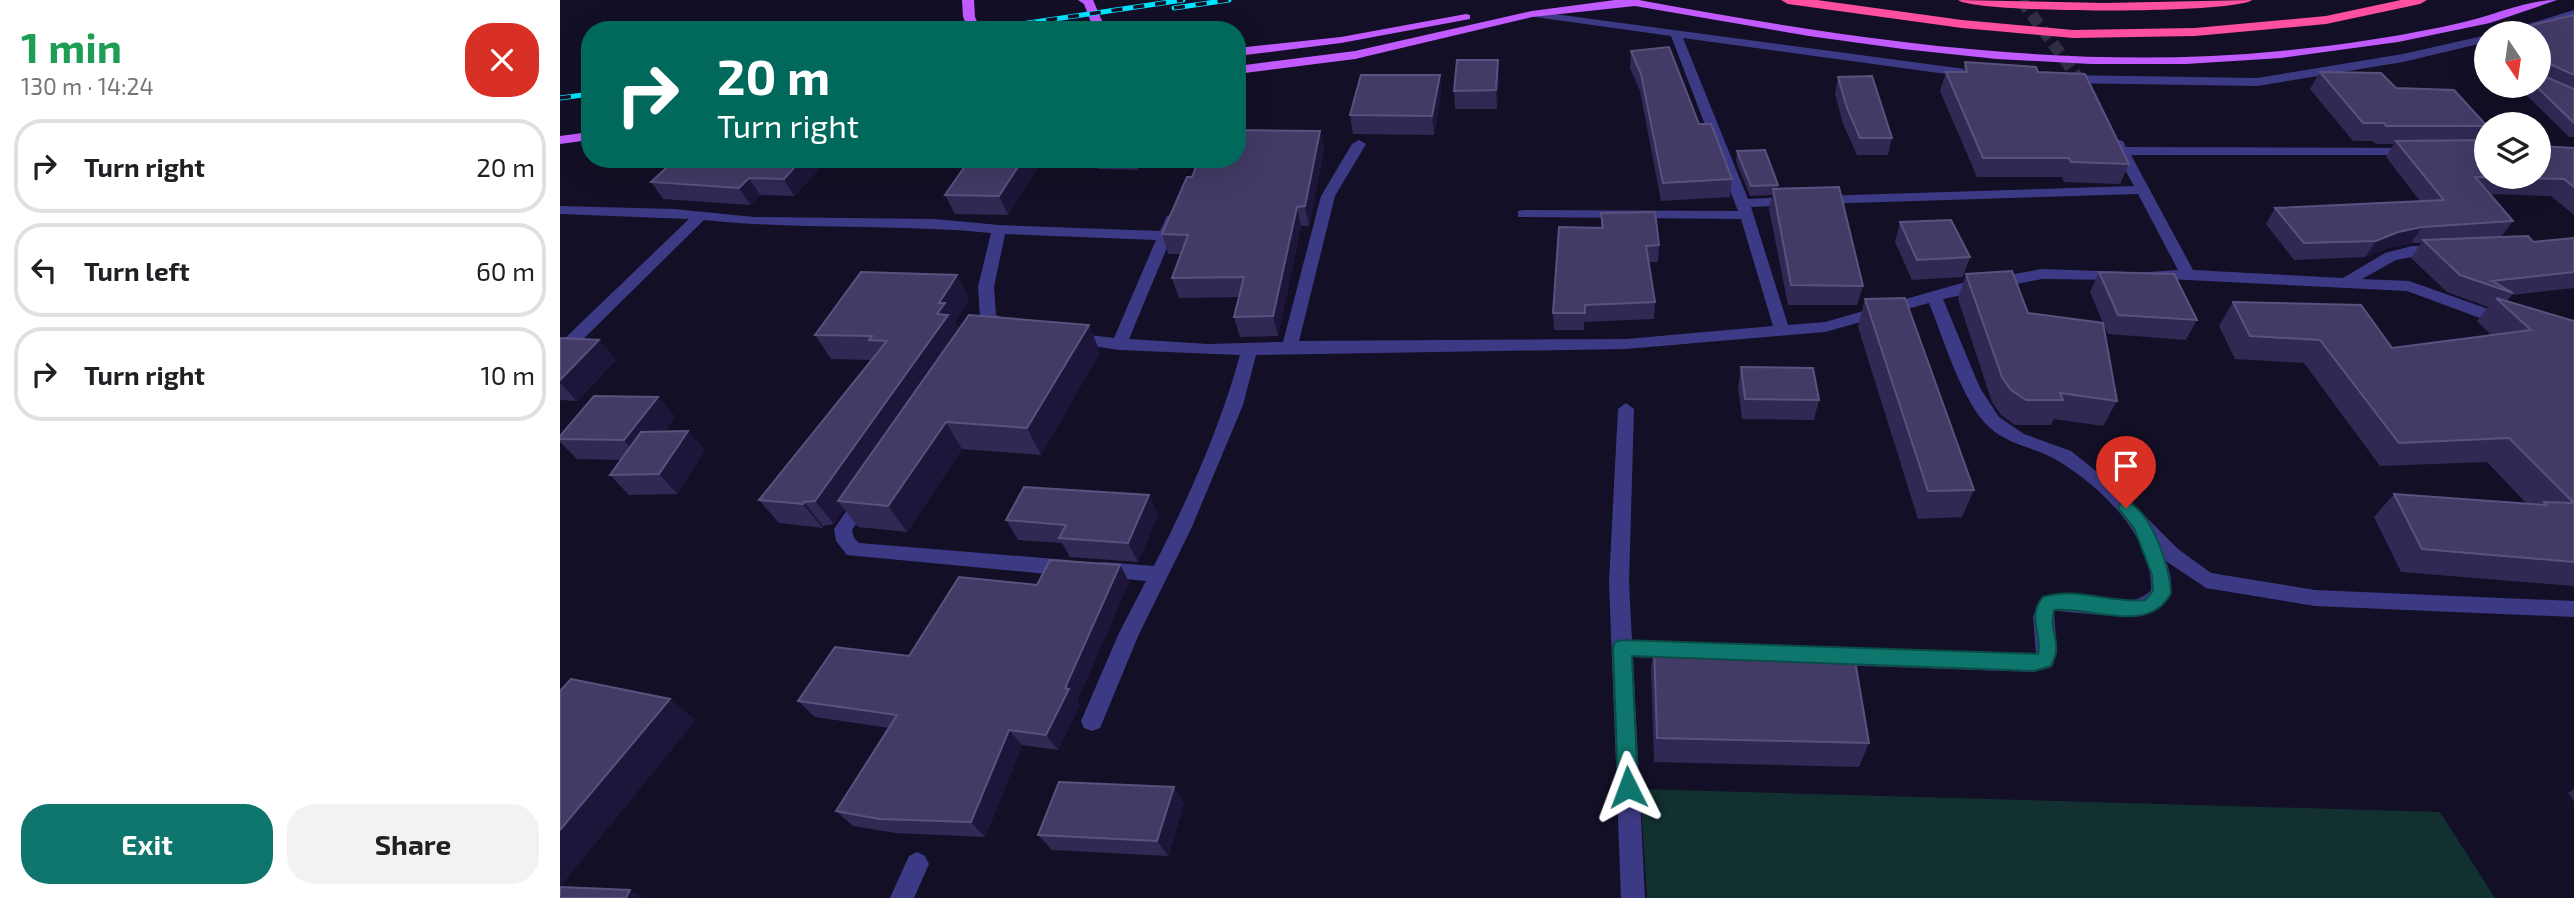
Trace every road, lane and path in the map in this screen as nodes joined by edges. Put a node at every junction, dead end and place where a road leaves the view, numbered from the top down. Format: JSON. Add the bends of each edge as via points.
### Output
{"nodes":[{"id":1,"x":968,"y":0,"type":"edge"},
{"id":2,"x":1084,"y":0,"type":"edge"},
{"id":3,"x":1553,"y":0,"type":"edge"},
{"id":4,"x":1621,"y":0,"type":"edge"},
{"id":5,"x":1788,"y":0,"type":"edge"},
{"id":6,"x":1965,"y":0,"type":"edge"},
{"id":7,"x":2245,"y":0,"type":"edge"},
{"id":8,"x":2420,"y":0,"type":"edge"},
{"id":9,"x":2551,"y":0,"type":"edge"},
{"id":10,"x":1636,"y":3,"type":"junction"},
{"id":11,"x":2574,"y":13,"type":"edge"},
{"id":12,"x":1532,"y":14,"type":"junction"},
{"id":13,"x":970,"y":21,"type":"edge"},
{"id":14,"x":1097,"y":21,"type":"edge"},
{"id":15,"x":2546,"y":21,"type":"edge"},
{"id":16,"x":1469,"y":22,"type":"junction"},
{"id":17,"x":1676,"y":35,"type":"junction"},
{"id":18,"x":2474,"y":41,"type":"edge"},
{"id":19,"x":2469,"y":42,"type":"junction"},
{"id":20,"x":2474,"y":45,"type":"edge"},
{"id":21,"x":1246,"y":51,"type":"edge"},
{"id":22,"x":1246,"y":69,"type":"edge"},
{"id":23,"x":2000,"y":76,"type":"edge"},
{"id":24,"x":2053,"y":78,"type":"edge"},
{"id":25,"x":2108,"y":127,"type":"edge"},
{"id":26,"x":581,"y":137,"type":"edge"},
{"id":27,"x":560,"y":140,"type":"edge"},
{"id":28,"x":1359,"y":144,"type":"dead end"},
{"id":29,"x":2432,"y":150,"type":"edge"},
{"id":30,"x":2122,"y":151,"type":"junction"},
{"id":31,"x":2142,"y":190,"type":"junction"},
{"id":32,"x":1180,"y":203,"type":"edge"},
{"id":33,"x":1745,"y":209,"type":"junction"},
{"id":34,"x":560,"y":210,"type":"edge"},
{"id":35,"x":1523,"y":214,"type":"dead end"},
{"id":36,"x":700,"y":216,"type":"junction"},
{"id":37,"x":999,"y":229,"type":"junction"},
{"id":38,"x":1164,"y":236,"type":"junction"},
{"id":39,"x":2454,"y":248,"type":"edge"},
{"id":40,"x":2188,"y":275,"type":"junction"},
{"id":41,"x":2349,"y":281,"type":"junction"},
{"id":42,"x":1934,"y":296,"type":"junction"},
{"id":43,"x":2517,"y":325,"type":"edge"},
{"id":44,"x":1782,"y":331,"type":"junction"},
{"id":45,"x":1025,"y":334,"type":"edge"},
{"id":46,"x":1052,"y":336,"type":"edge"},
{"id":47,"x":1119,"y":345,"type":"junction"},
{"id":48,"x":1290,"y":347,"type":"junction"},
{"id":49,"x":1249,"y":351,"type":"junction"},
{"id":50,"x":560,"y":352,"type":"edge"},
{"id":51,"x":1626,"y":409,"type":"dead end"},
{"id":52,"x":873,"y":485,"type":"edge"},
{"id":53,"x":2141,"y":524,"type":"junction"},
{"id":54,"x":1158,"y":574,"type":"junction"},
{"id":55,"x":2574,"y":609,"type":"edge"},
{"id":56,"x":1622,"y":648,"type":"junction"},
{"id":57,"x":1691,"y":650,"type":"edge"},
{"id":58,"x":1814,"y":655,"type":"edge"},
{"id":59,"x":1092,"y":721,"type":"dead end"},
{"id":60,"x":917,"y":864,"type":"dead end"},
{"id":61,"x":902,"y":898,"type":"edge"},
{"id":62,"x":1633,"y":898,"type":"edge"}],
"edges":[{"from":1,"to":13,"type":"main road"},
{"from":2,"to":14,"type":"main road"},
{"from":3,"to":16,"type":"main road"},
{"from":4,"to":10,"type":"main road"},
{"from":5,"to":8,"type":"highway","via":[[2073,34],[2195,32],[2326,20]]},
{"from":6,"to":7,"type":"highway","via":[[2095,7]]},
{"from":9,"to":10,"type":"main road","via":[[2508,16],[2322,51],[2221,61],[2112,62],[2015,59],[1905,47]]},
{"from":10,"to":12,"type":"main road"},
{"from":11,"to":15,"type":"street"},
{"from":12,"to":16,"type":"main road"},
{"from":12,"to":17,"type":"street"},
{"from":16,"to":21,"type":"main road"},
{"from":16,"to":22,"type":"main road","via":[[1323,61]]},
{"from":17,"to":23,"type":"street"},
{"from":17,"to":33,"type":"street"},
{"from":18,"to":19,"type":"street"},
{"from":19,"to":20,"type":"street"},
{"from":19,"to":24,"type":"street","via":[[2257,82],[2083,85]]},
{"from":25,"to":30,"type":"street"},
{"from":26,"to":27,"type":"main road"},
{"from":28,"to":48,"type":"street","via":[[1328,196]]},
{"from":29,"to":30,"type":"street"},
{"from":30,"to":31,"type":"street"},
{"from":31,"to":33,"type":"street"},
{"from":31,"to":40,"type":"street"},
{"from":32,"to":38,"type":"street"},
{"from":33,"to":35,"type":"street"},
{"from":33,"to":44,"type":"street"},
{"from":34,"to":36,"type":"street"},
{"from":36,"to":37,"type":"street"},
{"from":36,"to":50,"type":"street"},
{"from":37,"to":38,"type":"street"},
{"from":37,"to":45,"type":"street","via":[[986,287],[984,324]]},
{"from":38,"to":47,"type":"street"},
{"from":39,"to":41,"type":"street","via":[[2398,252],[2375,261]]},
{"from":40,"to":41,"type":"street"},
{"from":40,"to":42,"type":"street","via":[[2042,274]]},
{"from":41,"to":43,"type":"street","via":[[2409,286]]},
{"from":42,"to":44,"type":"street","via":[[1825,327]]},
{"from":42,"to":53,"type":"street","via":[[1972,390],[1993,421],[2018,439],[2065,456]]},
{"from":44,"to":48,"type":"street","via":[[1626,344]]},
{"from":46,"to":47,"type":"street"},
{"from":47,"to":49,"type":"street"},
{"from":48,"to":49,"type":"street"},
{"from":49,"to":54,"type":"street","via":[[1235,405]]},
{"from":51,"to":56,"type":"street","via":[[1619,582]]},
{"from":52,"to":54,"type":"street","via":[[843,529],[845,541],[854,550]]},
{"from":53,"to":55,"type":"street","via":[[2206,580],[2315,598]]},
{"from":53,"to":58,"type":"street","via":[[2161,575],[2162,593],[2150,607],[2133,609],[2049,603],[2044,608],[2049,649],[2045,661]]},
{"from":54,"to":59,"type":"street"},
{"from":56,"to":57,"type":"street"},
{"from":56,"to":62,"type":"street"},
{"from":60,"to":61,"type":"street"}]}
